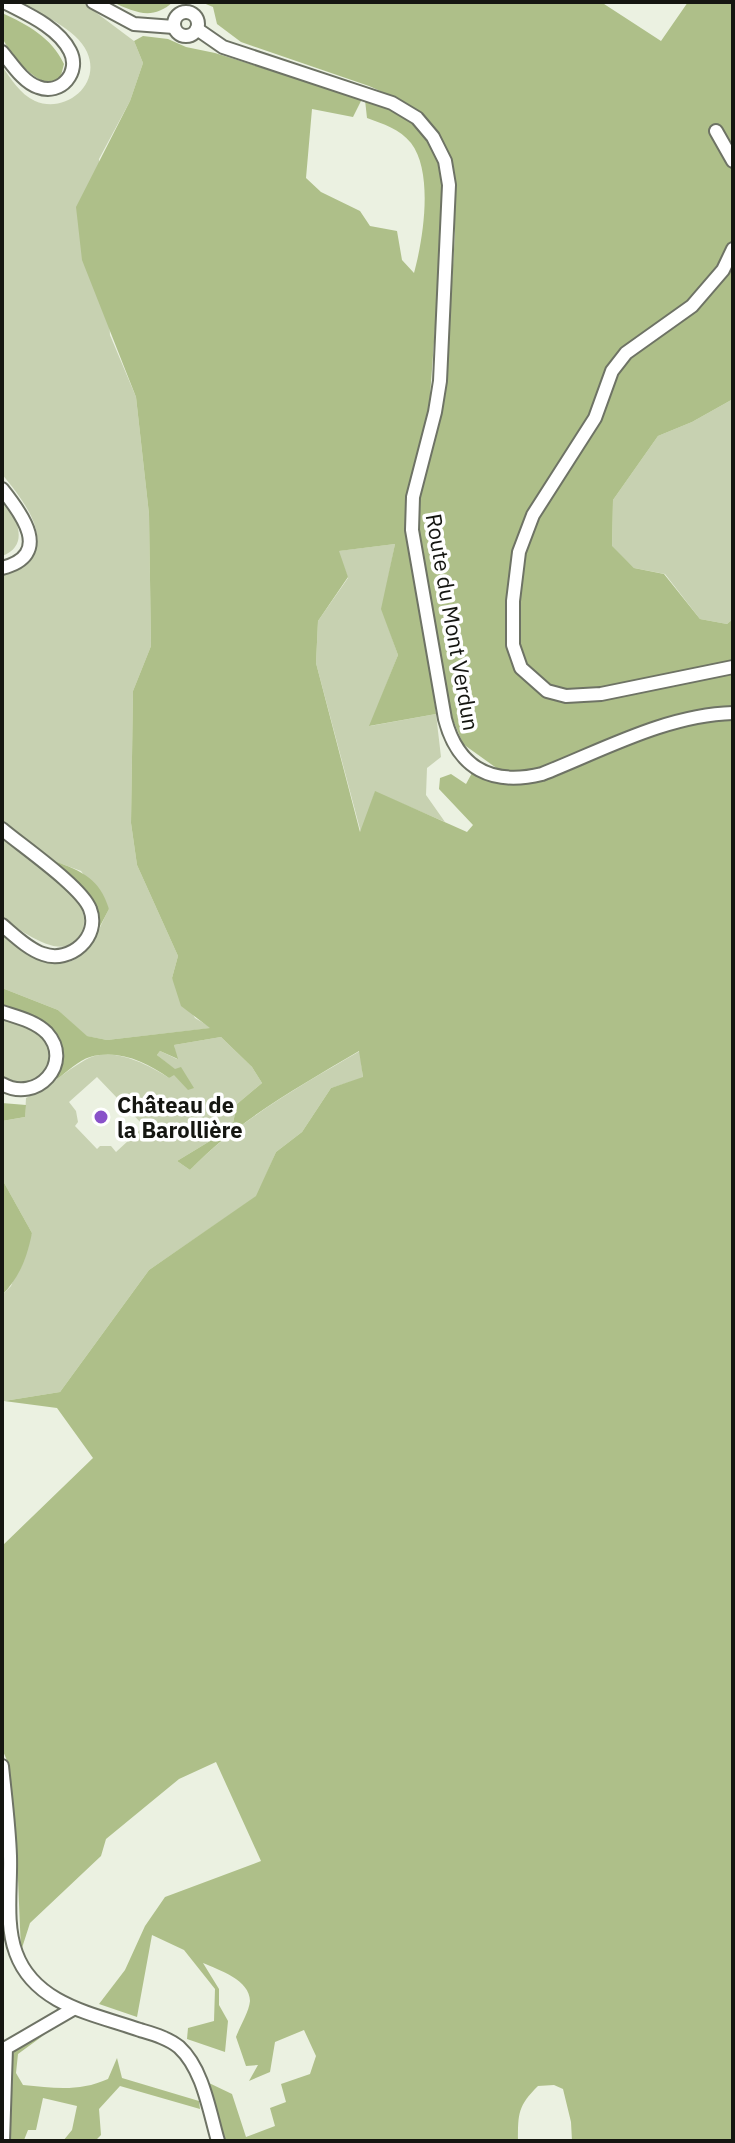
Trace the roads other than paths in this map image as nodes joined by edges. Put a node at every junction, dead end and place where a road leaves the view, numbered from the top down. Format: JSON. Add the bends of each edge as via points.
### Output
{"nodes":[{"id":1,"x":4,"y":2,"type":"edge"},
{"id":2,"x":93,"y":2,"type":"edge"},
{"id":3,"x":185,"y":7,"type":"edge"},
{"id":4,"x":174,"y":27,"type":"junction"},
{"id":5,"x":197,"y":29,"type":"junction"},
{"id":6,"x":2,"y":52,"type":"edge"},
{"id":7,"x":716,"y":131,"type":"dead end"},
{"id":8,"x":733,"y":161,"type":"edge"},
{"id":9,"x":733,"y":249,"type":"edge"},
{"id":10,"x":2,"y":489,"type":"edge"},
{"id":11,"x":2,"y":568,"type":"edge"},
{"id":12,"x":733,"y":667,"type":"edge"},
{"id":13,"x":733,"y":713,"type":"edge"},
{"id":14,"x":2,"y":829,"type":"edge"},
{"id":15,"x":2,"y":925,"type":"edge"},
{"id":16,"x":2,"y":1012,"type":"edge"},
{"id":17,"x":2,"y":1084,"type":"edge"},
{"id":18,"x":2,"y":1766,"type":"edge"},
{"id":19,"x":73,"y":2009,"type":"junction"},
{"id":20,"x":4,"y":2048,"type":"edge"},
{"id":21,"x":3,"y":2141,"type":"edge"},
{"id":22,"x":218,"y":2141,"type":"edge"}],
"edges":[{"from":1,"to":6,"type":"street","via":[[57,34],[70,49],[71,76],[63,85],[39,88]]},
{"from":2,"to":4,"type":"street","via":[[134,24]]},
{"from":3,"to":4,"type":"street"},
{"from":3,"to":5,"type":"street","via":[[196,17]]},
{"from":4,"to":5,"type":"street","via":[[186,36]]},
{"from":5,"to":13,"type":"street","name":"Route du Mont Verdun","via":[[223,47],[392,103],[417,118],[445,161],[449,185],[440,381],[413,497],[412,530],[445,719],[462,757],[479,770],[523,779],[667,724]]},
{"from":7,"to":8,"type":"street"},
{"from":9,"to":12,"type":"street","via":[[723,270],[692,306],[626,353],[612,371],[595,418],[533,515],[519,552],[513,645],[521,668],[547,691],[566,696],[601,694]]},
{"from":10,"to":11,"type":"street","via":[[30,530],[26,553]]},
{"from":14,"to":15,"type":"street","via":[[80,894],[91,909],[92,928],[76,951],[60,957],[43,954]]},
{"from":16,"to":17,"type":"street","via":[[47,1033],[56,1057],[47,1079],[35,1088],[16,1090]]},
{"from":18,"to":19,"type":"street","via":[[15,1952],[35,1983]]},
{"from":19,"to":20,"type":"street"},
{"from":19,"to":22,"type":"street","via":[[177,2045],[196,2071]]},
{"from":20,"to":21,"type":"street"}]}
